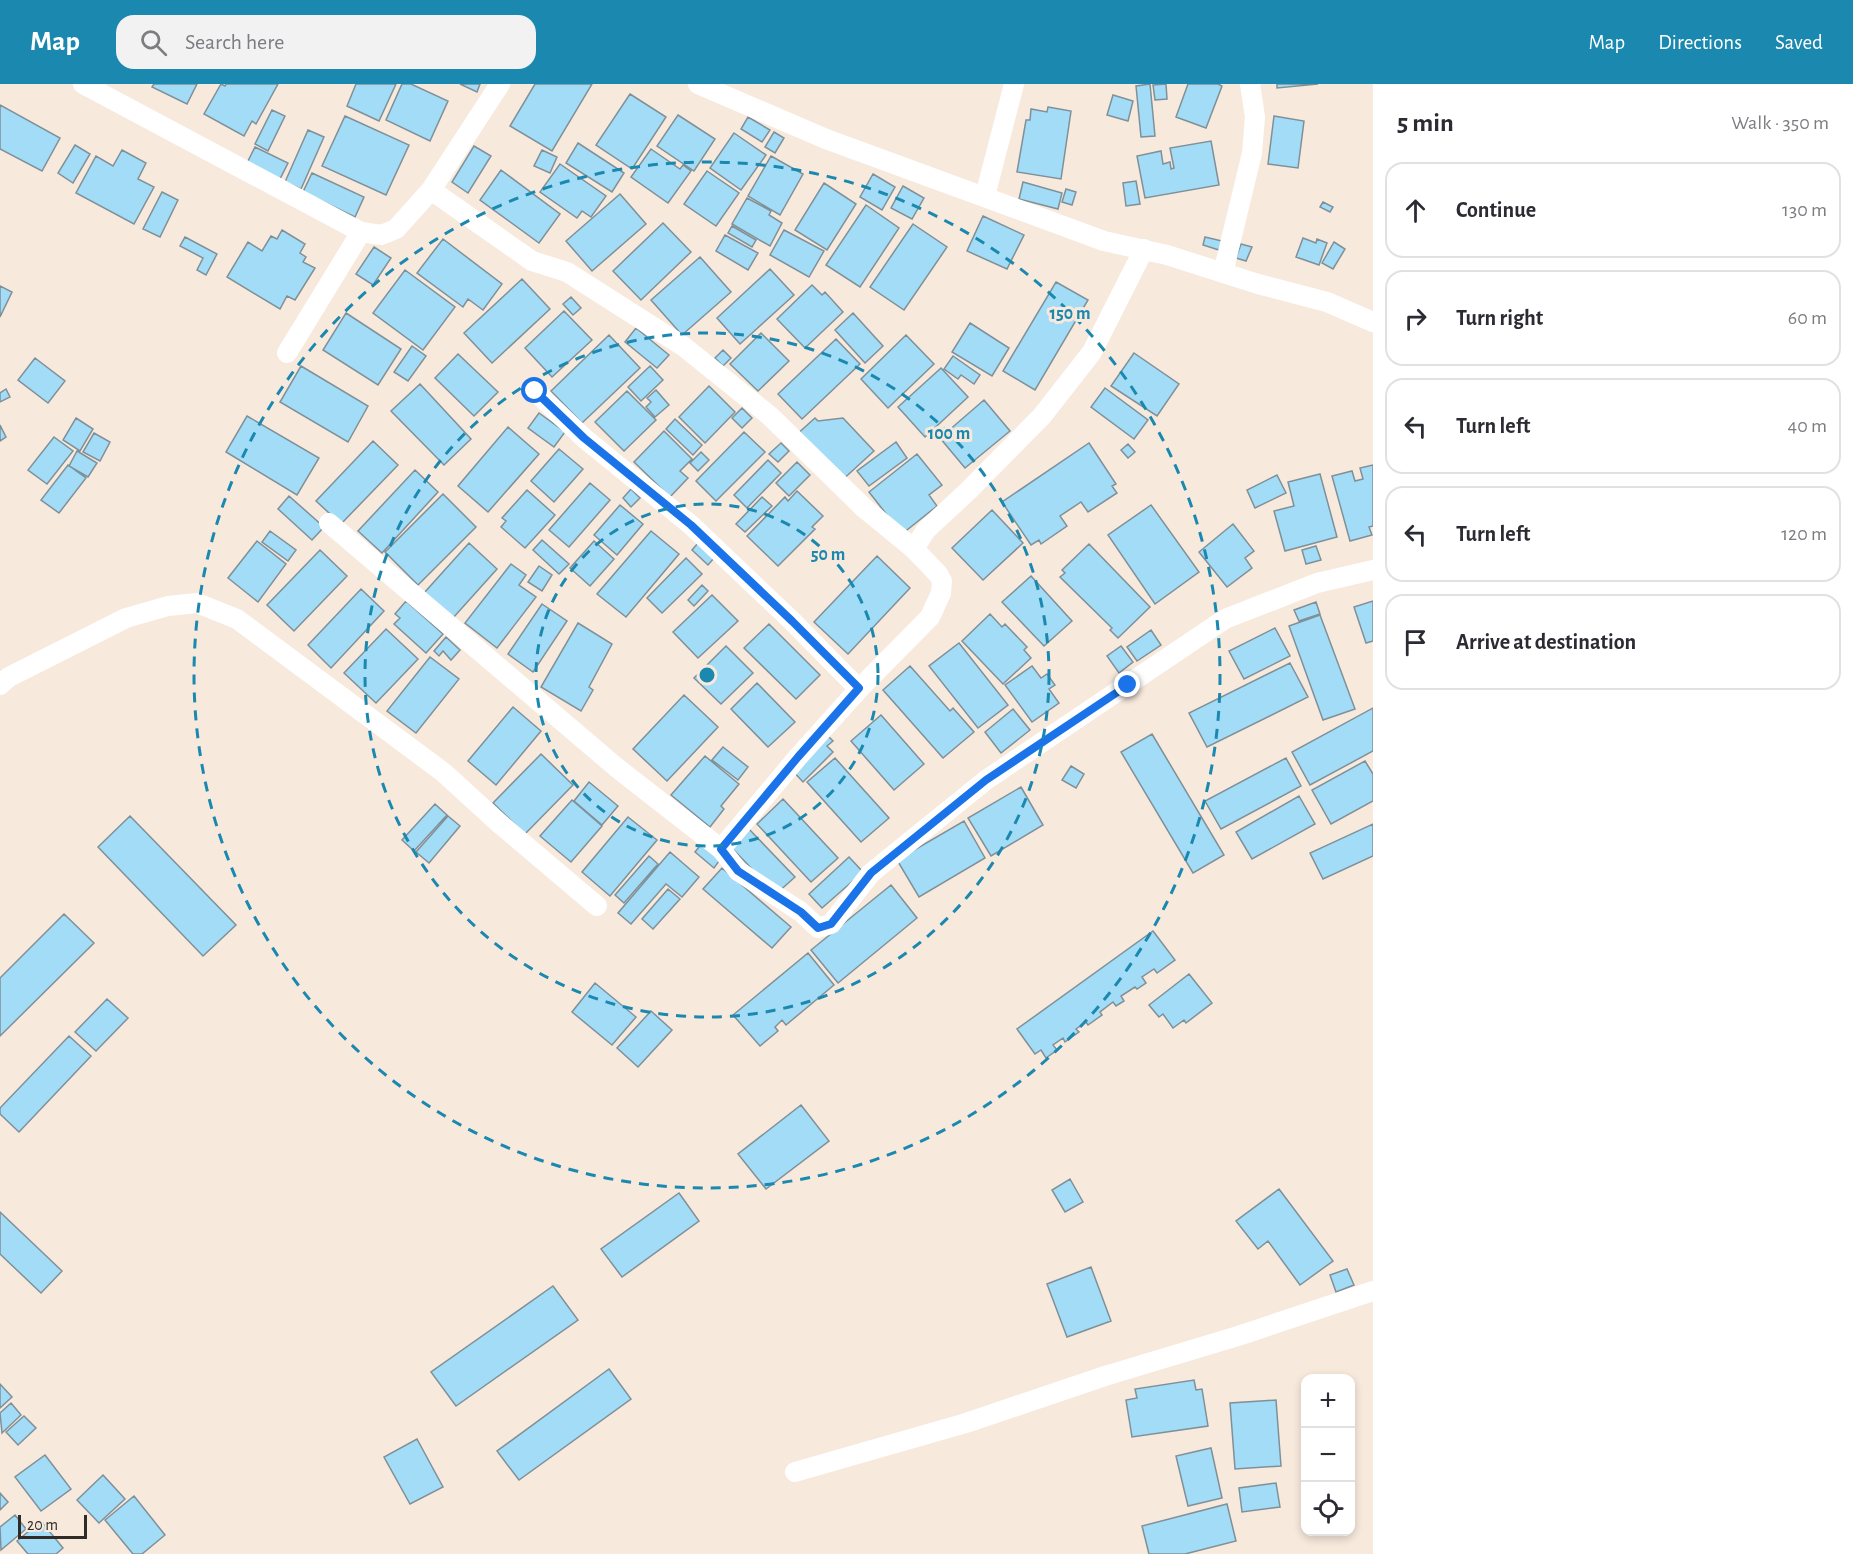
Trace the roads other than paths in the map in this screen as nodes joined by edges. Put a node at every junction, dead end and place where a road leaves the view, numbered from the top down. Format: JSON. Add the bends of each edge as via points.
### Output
{"nodes":[{"id":1,"x":83,"y":84,"type":"edge"},
{"id":2,"x":500,"y":84,"type":"edge"},
{"id":3,"x":698,"y":84,"type":"edge"},
{"id":4,"x":1014,"y":84,"type":"edge"},
{"id":5,"x":1250,"y":84,"type":"edge"},
{"id":6,"x":431,"y":190,"type":"junction"},
{"id":7,"x":985,"y":196,"type":"junction"},
{"id":8,"x":361,"y":232,"type":"junction"},
{"id":9,"x":1144,"y":249,"type":"junction"},
{"id":10,"x":1223,"y":273,"type":"junction"},
{"id":11,"x":1373,"y":322,"type":"edge"},
{"id":12,"x":287,"y":353,"type":"dead end"},
{"id":13,"x":535,"y":391,"type":"dead end"},
{"id":14,"x":329,"y":523,"type":"dead end"},
{"id":15,"x":914,"y":549,"type":"junction"},
{"id":16,"x":1373,"y":570,"type":"edge"},
{"id":17,"x":0,"y":686,"type":"edge"},
{"id":18,"x":859,"y":688,"type":"junction"},
{"id":19,"x":721,"y":849,"type":"junction"},
{"id":20,"x":597,"y":906,"type":"dead end"},
{"id":21,"x":1373,"y":1291,"type":"edge"},
{"id":22,"x":795,"y":1472,"type":"dead end"}],
"edges":[{"from":1,"to":8,"type":"street"},
{"from":2,"to":6,"type":"street"},
{"from":3,"to":7,"type":"street","via":[[826,139]]},
{"from":4,"to":7,"type":"street"},
{"from":5,"to":10,"type":"street","via":[[1255,117],[1252,153]]},
{"from":6,"to":8,"type":"street","via":[[396,229],[381,235]]},
{"from":6,"to":15,"type":"street","via":[[532,261],[567,272],[683,346],[770,416],[864,508]]},
{"from":7,"to":9,"type":"street","via":[[1104,241]]},
{"from":8,"to":12,"type":"street"},
{"from":9,"to":10,"type":"street"},
{"from":9,"to":15,"type":"street","via":[[1092,352],[1042,416],[926,530]]},
{"from":10,"to":11,"type":"street","via":[[1327,302]]},
{"from":13,"to":18,"type":"street","via":[[584,438],[691,525]]},
{"from":14,"to":19,"type":"street","via":[[616,767]]},
{"from":15,"to":18,"type":"street","via":[[938,574],[941,593],[930,617]]},
{"from":16,"to":19,"type":"street","via":[[1317,584],[1226,619],[986,780],[871,873],[831,924],[818,928],[801,912],[738,871]]},
{"from":17,"to":20,"type":"street","via":[[9,677],[126,618],[168,606],[197,603],[237,619],[443,772]]},
{"from":18,"to":19,"type":"street"},
{"from":21,"to":22,"type":"street","via":[[966,1423]]}]}
